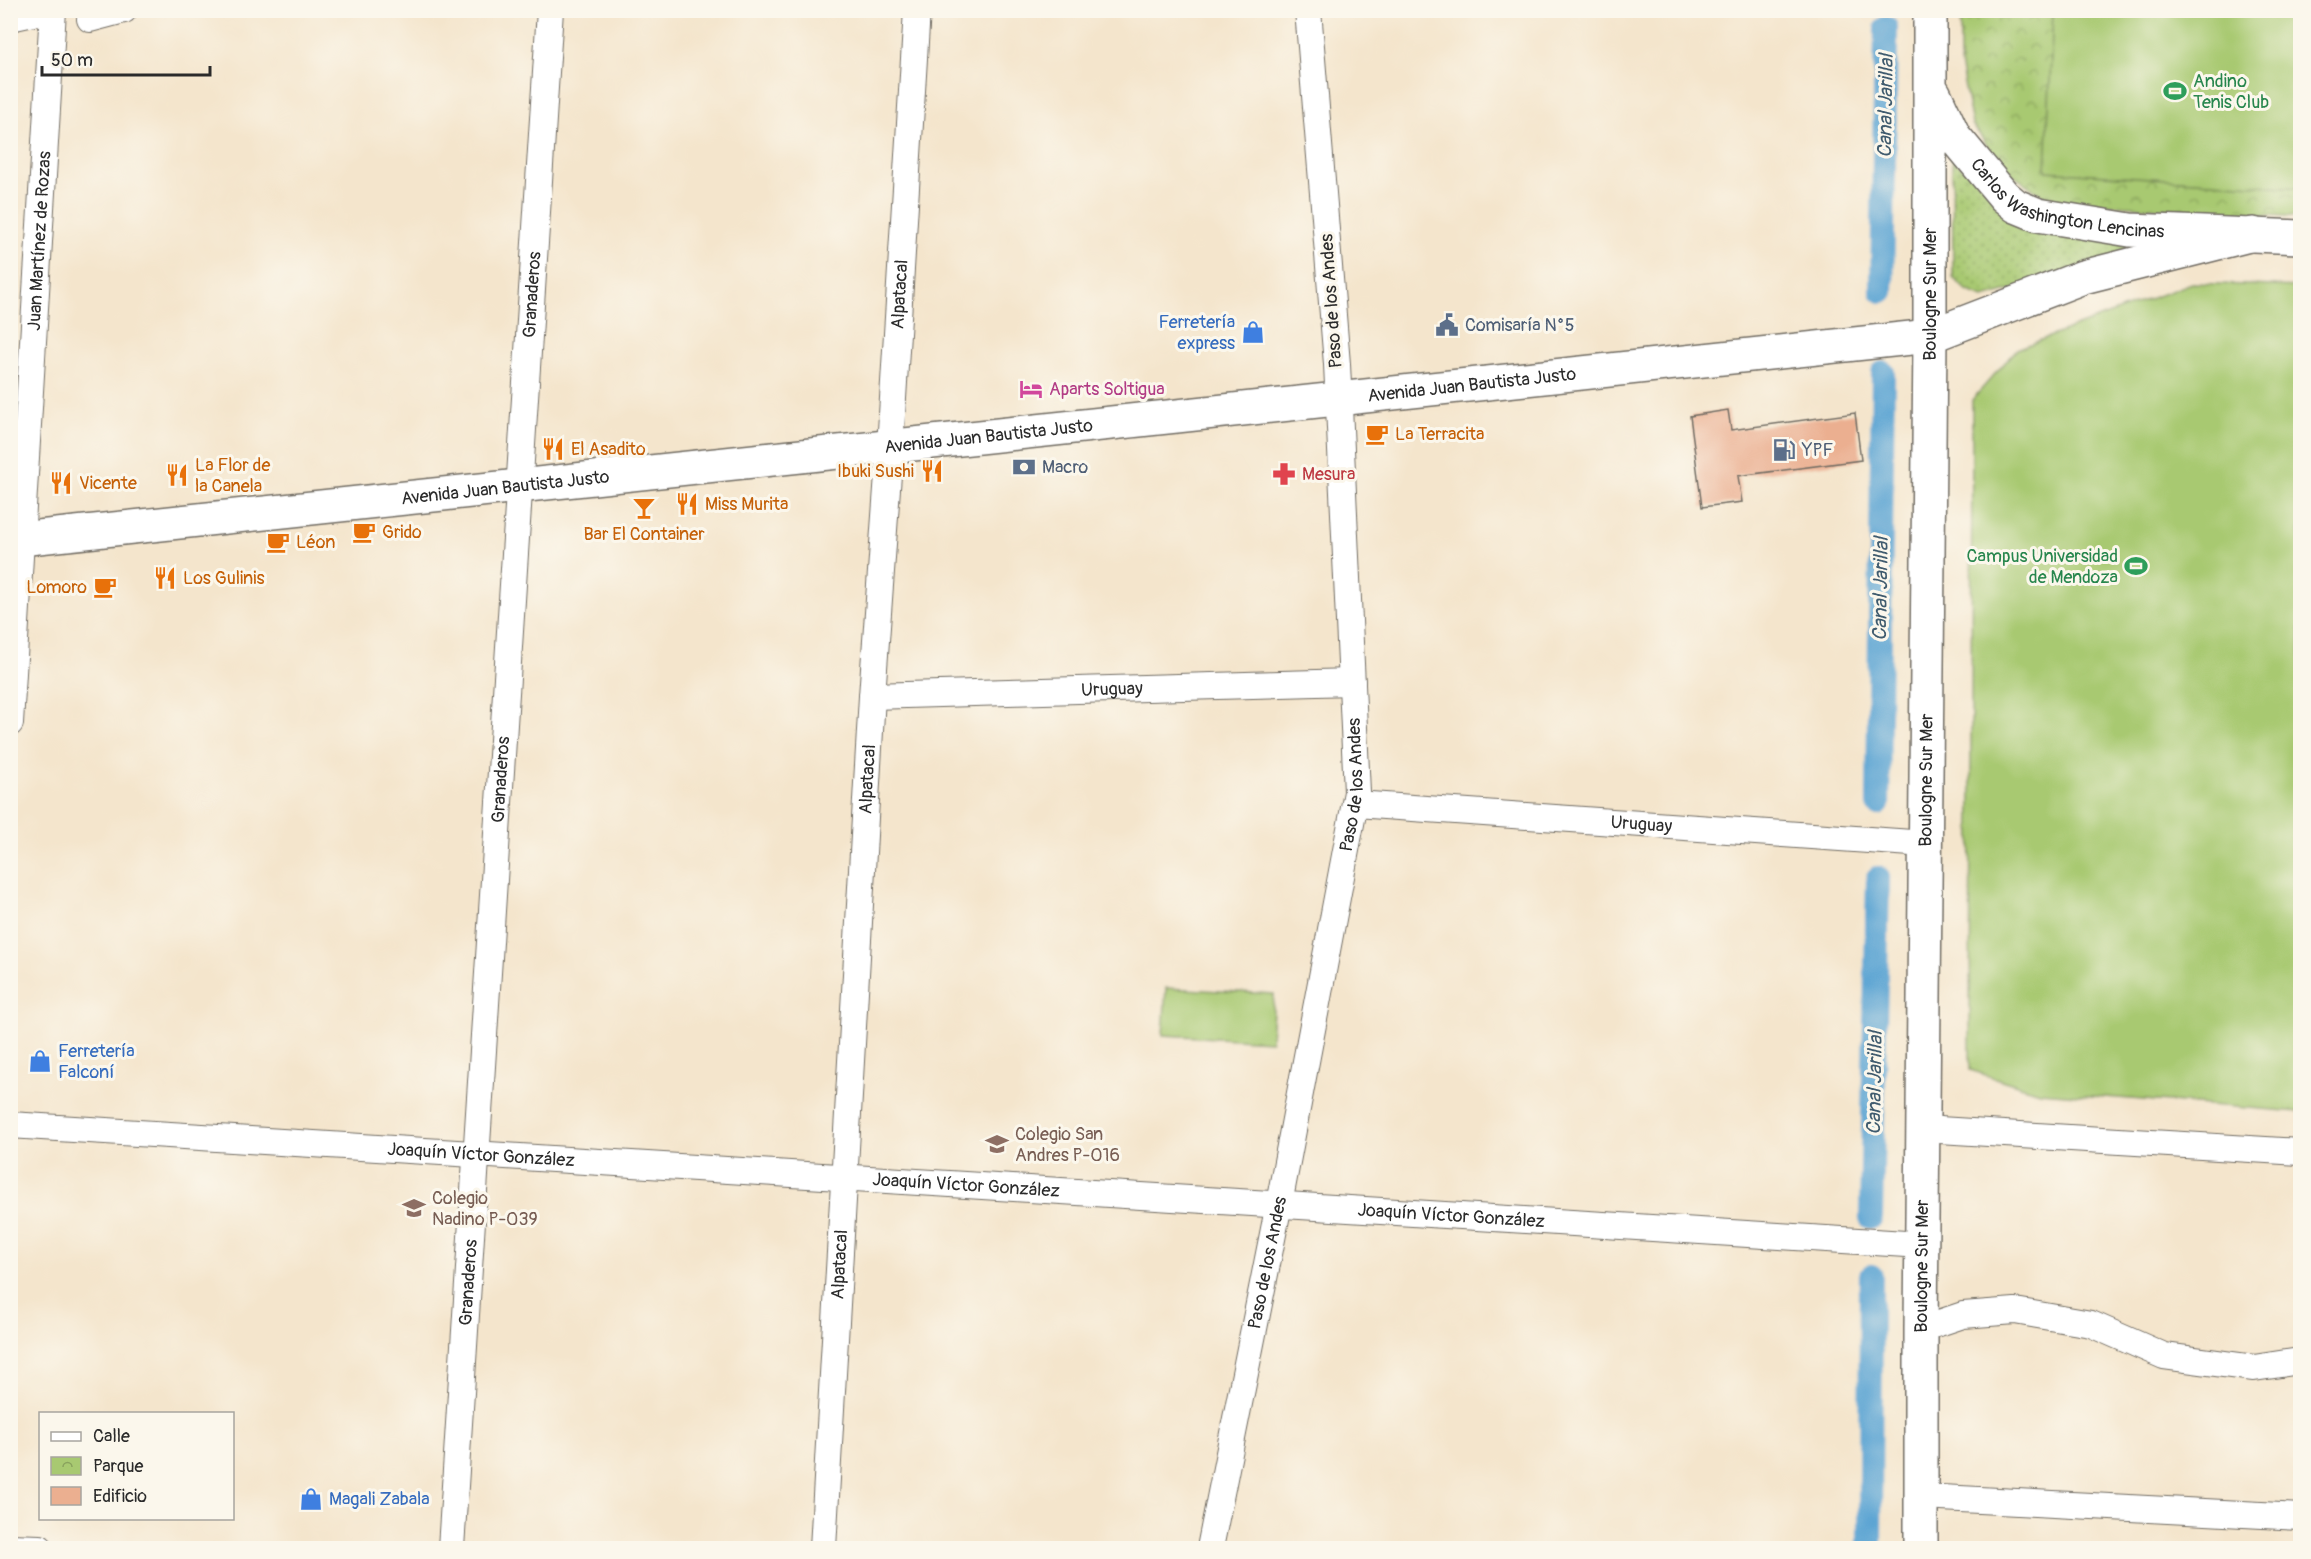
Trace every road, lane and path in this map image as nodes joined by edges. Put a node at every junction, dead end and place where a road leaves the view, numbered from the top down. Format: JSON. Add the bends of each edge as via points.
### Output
{"nodes":[{"id":1,"x":47,"y":10,"type":"edge"},
{"id":2,"x":53,"y":10,"type":"edge"},
{"id":3,"x":124,"y":10,"type":"edge"},
{"id":4,"x":550,"y":10,"type":"edge"},
{"id":5,"x":917,"y":10,"type":"edge"},
{"id":6,"x":1308,"y":10,"type":"edge"},
{"id":7,"x":1930,"y":10,"type":"edge"},
{"id":8,"x":10,"y":18,"type":"edge"},
{"id":9,"x":90,"y":19,"type":"dead end"},
{"id":10,"x":1930,"y":84,"type":"junction"},
{"id":11,"x":2253,"y":234,"type":"junction"},
{"id":12,"x":2301,"y":237,"type":"edge"},
{"id":13,"x":1930,"y":336,"type":"junction"},
{"id":14,"x":1339,"y":399,"type":"junction"},
{"id":15,"x":890,"y":447,"type":"junction"},
{"id":16,"x":519,"y":486,"type":"junction"},
{"id":17,"x":16,"y":539,"type":"edge"},
{"id":18,"x":1352,"y":682,"type":"junction"},
{"id":19,"x":872,"y":696,"type":"junction"},
{"id":20,"x":10,"y":723,"type":"edge"},
{"id":21,"x":1356,"y":804,"type":"junction"},
{"id":22,"x":1926,"y":844,"type":"junction"},
{"id":23,"x":10,"y":1125,"type":"edge"},
{"id":24,"x":1923,"y":1129,"type":"junction"},
{"id":25,"x":2301,"y":1152,"type":"edge"},
{"id":26,"x":476,"y":1154,"type":"junction"},
{"id":27,"x":844,"y":1177,"type":"junction"},
{"id":28,"x":1279,"y":1204,"type":"junction"},
{"id":29,"x":1922,"y":1245,"type":"junction"},
{"id":30,"x":1921,"y":1329,"type":"junction"},
{"id":31,"x":2301,"y":1361,"type":"edge"},
{"id":32,"x":1922,"y":1497,"type":"junction"},
{"id":33,"x":2301,"y":1517,"type":"edge"},
{"id":34,"x":10,"y":1547,"type":"edge"},
{"id":35,"x":40,"y":1548,"type":"edge"},
{"id":36,"x":451,"y":1548,"type":"edge"},
{"id":37,"x":823,"y":1548,"type":"edge"},
{"id":38,"x":1210,"y":1548,"type":"edge"},
{"id":39,"x":1921,"y":1548,"type":"edge"}],
"edges":[{"from":1,"to":8,"type":"street"},
{"from":2,"to":17,"type":"street","name":"Juan Martínez de Rozas"},
{"from":3,"to":9,"type":"street"},
{"from":4,"to":16,"type":"street","name":"Granaderos"},
{"from":5,"to":15,"type":"street","name":"Alpatacal"},
{"from":6,"to":14,"type":"street","name":"Paso de los Andes"},
{"from":7,"to":10,"type":"main road","name":"Boulogne Sur Mer"},
{"from":10,"to":11,"type":"main road","name":"Carlos Washington Lencinas","via":[[1954,136],[2016,206],[2038,215],[2130,230]]},
{"from":10,"to":13,"type":"main road","name":"Boulogne Sur Mer"},
{"from":11,"to":12,"type":"main road","name":"Carlos Washington Lencinas"},
{"from":11,"to":13,"type":"main road","name":"Carlos Washington Lencinas","via":[[2083,277]]},
{"from":13,"to":14,"type":"main road","name":"Avenida Juan Bautista Justo"},
{"from":13,"to":22,"type":"main road","name":"Boulogne Sur Mer"},
{"from":14,"to":15,"type":"main road","name":"Avenida Juan Bautista Justo"},
{"from":14,"to":18,"type":"street","name":"Paso de los Andes"},
{"from":15,"to":16,"type":"main road","name":"Avenida Juan Bautista Justo"},
{"from":15,"to":19,"type":"street","name":"Alpatacal"},
{"from":16,"to":17,"type":"main road","name":"Avenida Juan Bautista Justo"},
{"from":16,"to":26,"type":"street","name":"Granaderos"},
{"from":17,"to":20,"type":"street","name":"Juan Martínez de Rozas"},
{"from":18,"to":19,"type":"street","name":"Uruguay"},
{"from":18,"to":21,"type":"street","name":"Paso de los Andes"},
{"from":19,"to":27,"type":"street","name":"Alpatacal"},
{"from":21,"to":22,"type":"street","name":"Uruguay"},
{"from":21,"to":28,"type":"street","name":"Paso de los Andes"},
{"from":22,"to":24,"type":"main road","name":"Boulogne Sur Mer"},
{"from":23,"to":26,"type":"street","name":"Joaquín Víctor González"},
{"from":24,"to":25,"type":"street"},
{"from":24,"to":29,"type":"main road","name":"Boulogne Sur Mer"},
{"from":26,"to":27,"type":"street","name":"Joaquín Víctor González"},
{"from":26,"to":36,"type":"street","name":"Granaderos"},
{"from":27,"to":28,"type":"street","name":"Joaquín Víctor González"},
{"from":27,"to":37,"type":"street","name":"Alpatacal"},
{"from":28,"to":29,"type":"street","name":"Joaquín Víctor González"},
{"from":28,"to":38,"type":"street","name":"Paso de los Andes"},
{"from":29,"to":30,"type":"main road","name":"Boulogne Sur Mer"},
{"from":30,"to":31,"type":"street","via":[[1963,1315],[2015,1311],[2091,1324],[2164,1356],[2254,1368]]},
{"from":30,"to":32,"type":"main road","name":"Boulogne Sur Mer"},
{"from":32,"to":33,"type":"street"},
{"from":32,"to":39,"type":"main road","name":"Boulogne Sur Mer"},
{"from":34,"to":35,"type":"street"}]}
